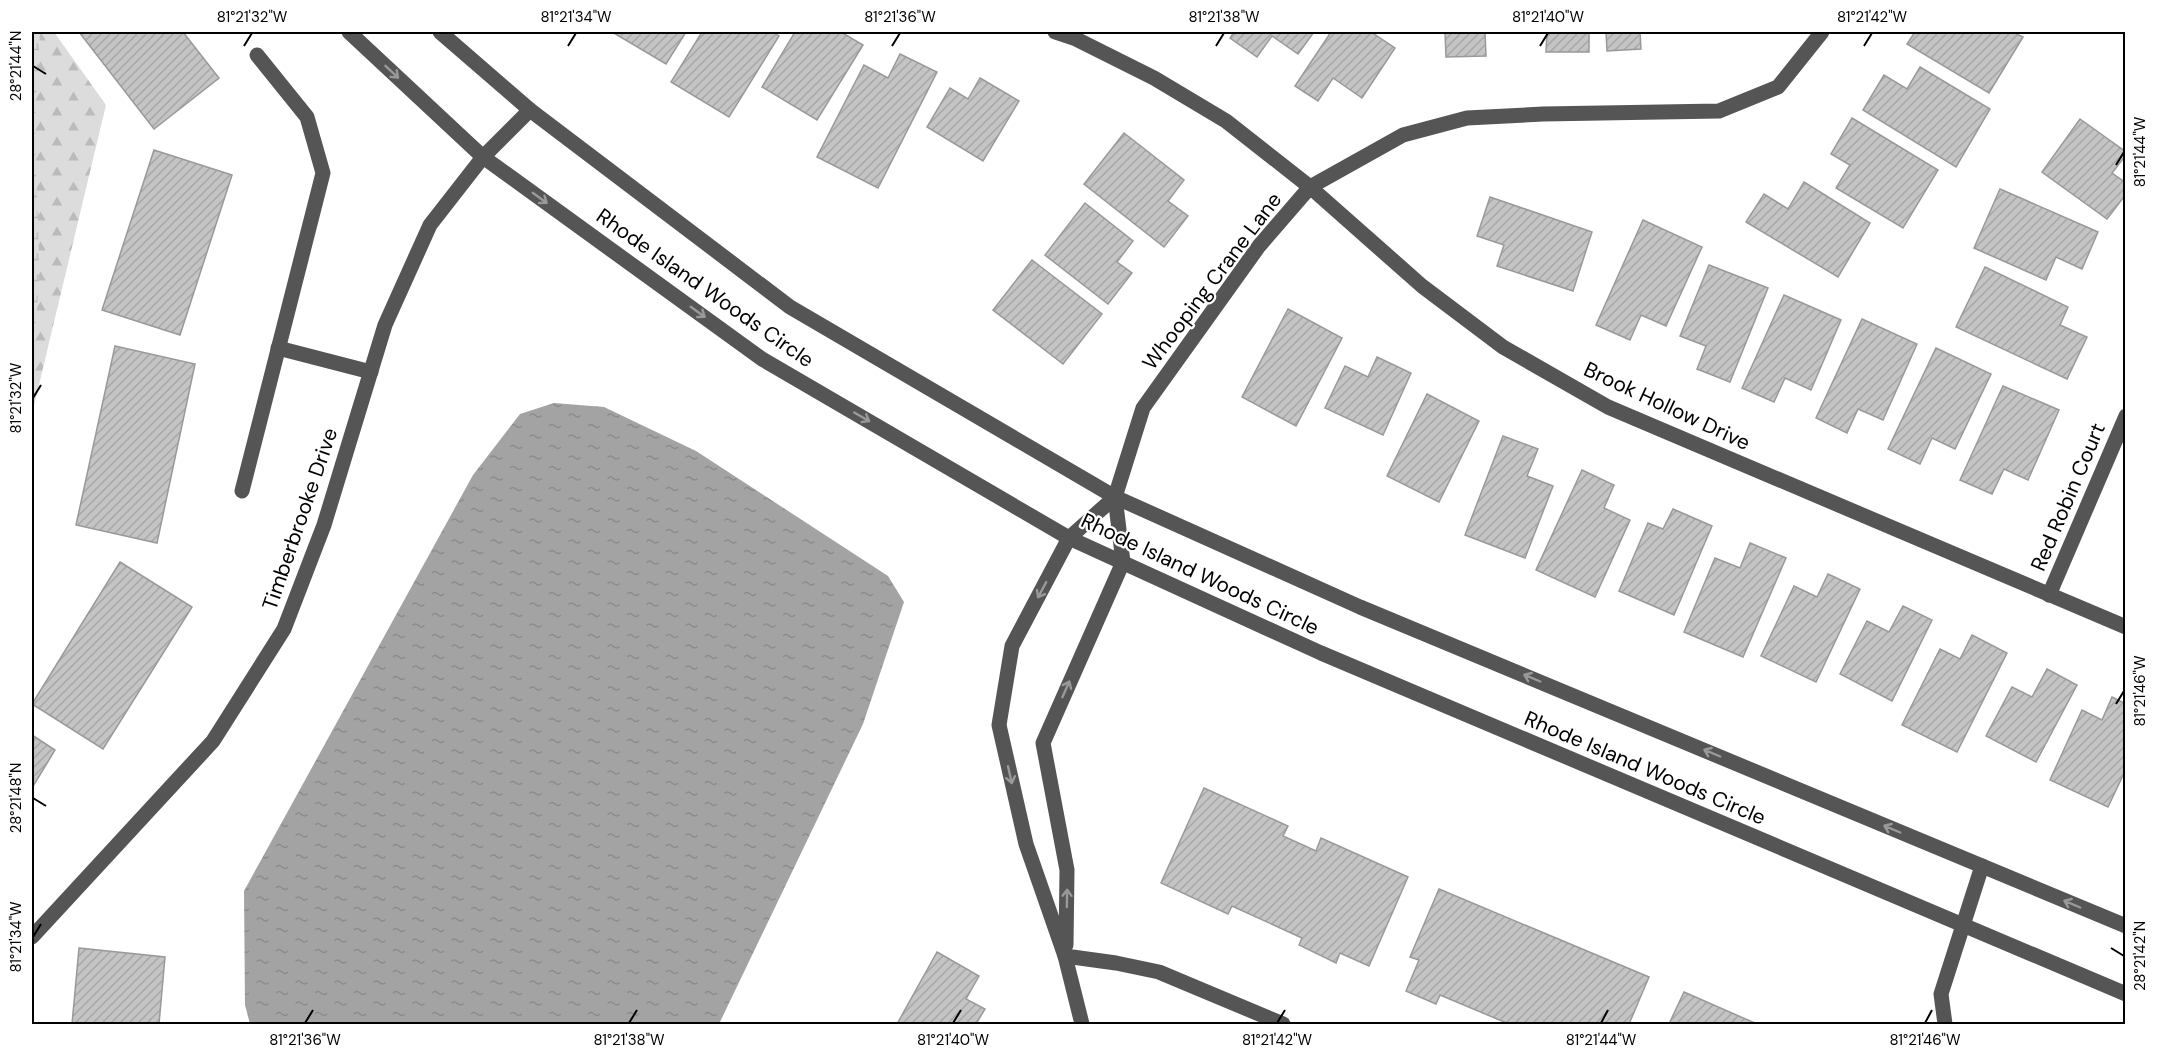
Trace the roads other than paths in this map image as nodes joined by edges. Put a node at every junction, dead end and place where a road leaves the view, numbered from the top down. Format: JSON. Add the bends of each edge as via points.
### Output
{"nodes":[{"id":1,"x":350,"y":32,"type":"edge"},
{"id":2,"x":440,"y":32,"type":"edge"},
{"id":3,"x":1055,"y":32,"type":"edge"},
{"id":4,"x":1822,"y":32,"type":"edge"},
{"id":5,"x":256,"y":55,"type":"dead end"},
{"id":6,"x":530,"y":110,"type":"junction"},
{"id":7,"x":483,"y":157,"type":"junction"},
{"id":8,"x":1310,"y":187,"type":"junction"},
{"id":9,"x":278,"y":348,"type":"junction"},
{"id":10,"x":371,"y":372,"type":"junction"},
{"id":11,"x":2126,"y":416,"type":"edge"},
{"id":12,"x":242,"y":491,"type":"dead end"},
{"id":13,"x":1115,"y":497,"type":"junction"},
{"id":14,"x":1069,"y":538,"type":"junction"},
{"id":15,"x":1123,"y":562,"type":"junction"},
{"id":16,"x":2049,"y":595,"type":"junction"},
{"id":17,"x":2126,"y":627,"type":"edge"},
{"id":18,"x":1982,"y":866,"type":"junction"},
{"id":19,"x":1964,"y":925,"type":"junction"},
{"id":20,"x":2126,"y":926,"type":"edge"},
{"id":21,"x":32,"y":937,"type":"edge"},
{"id":22,"x":1065,"y":956,"type":"junction"},
{"id":23,"x":2126,"y":994,"type":"edge"},
{"id":24,"x":1082,"y":1024,"type":"edge"},
{"id":25,"x":1283,"y":1024,"type":"edge"},
{"id":26,"x":1945,"y":1024,"type":"edge"}],
"edges":[{"from":1,"to":7,"type":"street","name":"Rhode Island Woods Circle","one_way":true},
{"from":2,"to":6,"type":"street","name":"Rhode Island Woods Circle"},
{"from":3,"to":8,"type":"street","name":"Brook Hollow Drive","via":[[1154,78],[1226,121]]},
{"from":4,"to":8,"type":"street","name":"Whooping Crane Lane","via":[[1778,87],[1719,111],[1467,118],[1403,135]]},
{"from":5,"to":9,"type":"street","via":[[307,117],[323,173]]},
{"from":6,"to":7,"type":"street","name":"Timberbrooke Drive"},
{"from":6,"to":13,"type":"street","name":"Rhode Island Woods Circle","via":[[790,307]]},
{"from":7,"to":10,"type":"street","name":"Timberbrooke Drive","via":[[430,225],[385,325]]},
{"from":7,"to":14,"type":"street","name":"Rhode Island Woods Circle","one_way":true,"via":[[762,359]]},
{"from":8,"to":13,"type":"street","name":"Whooping Crane Lane","via":[[1259,246],[1143,408]]},
{"from":8,"to":16,"type":"street","name":"Brook Hollow Drive","via":[[1422,286],[1503,347],[1608,406]]},
{"from":9,"to":10,"type":"street"},
{"from":9,"to":12,"type":"street"},
{"from":10,"to":21,"type":"street","name":"Timberbrooke Drive","via":[[324,525],[284,629],[213,741]]},
{"from":11,"to":16,"type":"street","name":"Red Robin Court"},
{"from":13,"to":14,"type":"street"},
{"from":13,"to":15,"type":"street"},
{"from":18,"to":13,"type":"street","name":"Rhode Island Woods Circle","one_way":true,"via":[[1360,607]]},
{"from":14,"to":15,"type":"street","name":"Rhode Island Woods Circle"},
{"from":14,"to":22,"type":"street","one_way":true,"via":[[1012,646],[999,725],[1026,844]]},
{"from":15,"to":19,"type":"street","name":"Rhode Island Woods Circle","via":[[1321,654]]},
{"from":22,"to":15,"type":"street","one_way":true,"via":[[1067,870],[1042,743]]},
{"from":16,"to":17,"type":"street","name":"Brook Hollow Drive"},
{"from":18,"to":19,"type":"street"},
{"from":20,"to":18,"type":"street","name":"Rhode Island Woods Circle","one_way":true},
{"from":19,"to":23,"type":"street","name":"Rhode Island Woods Circle"},
{"from":19,"to":26,"type":"street","via":[[1941,994]]},
{"from":22,"to":24,"type":"street"},
{"from":22,"to":25,"type":"street","via":[[1159,972]]}]}
